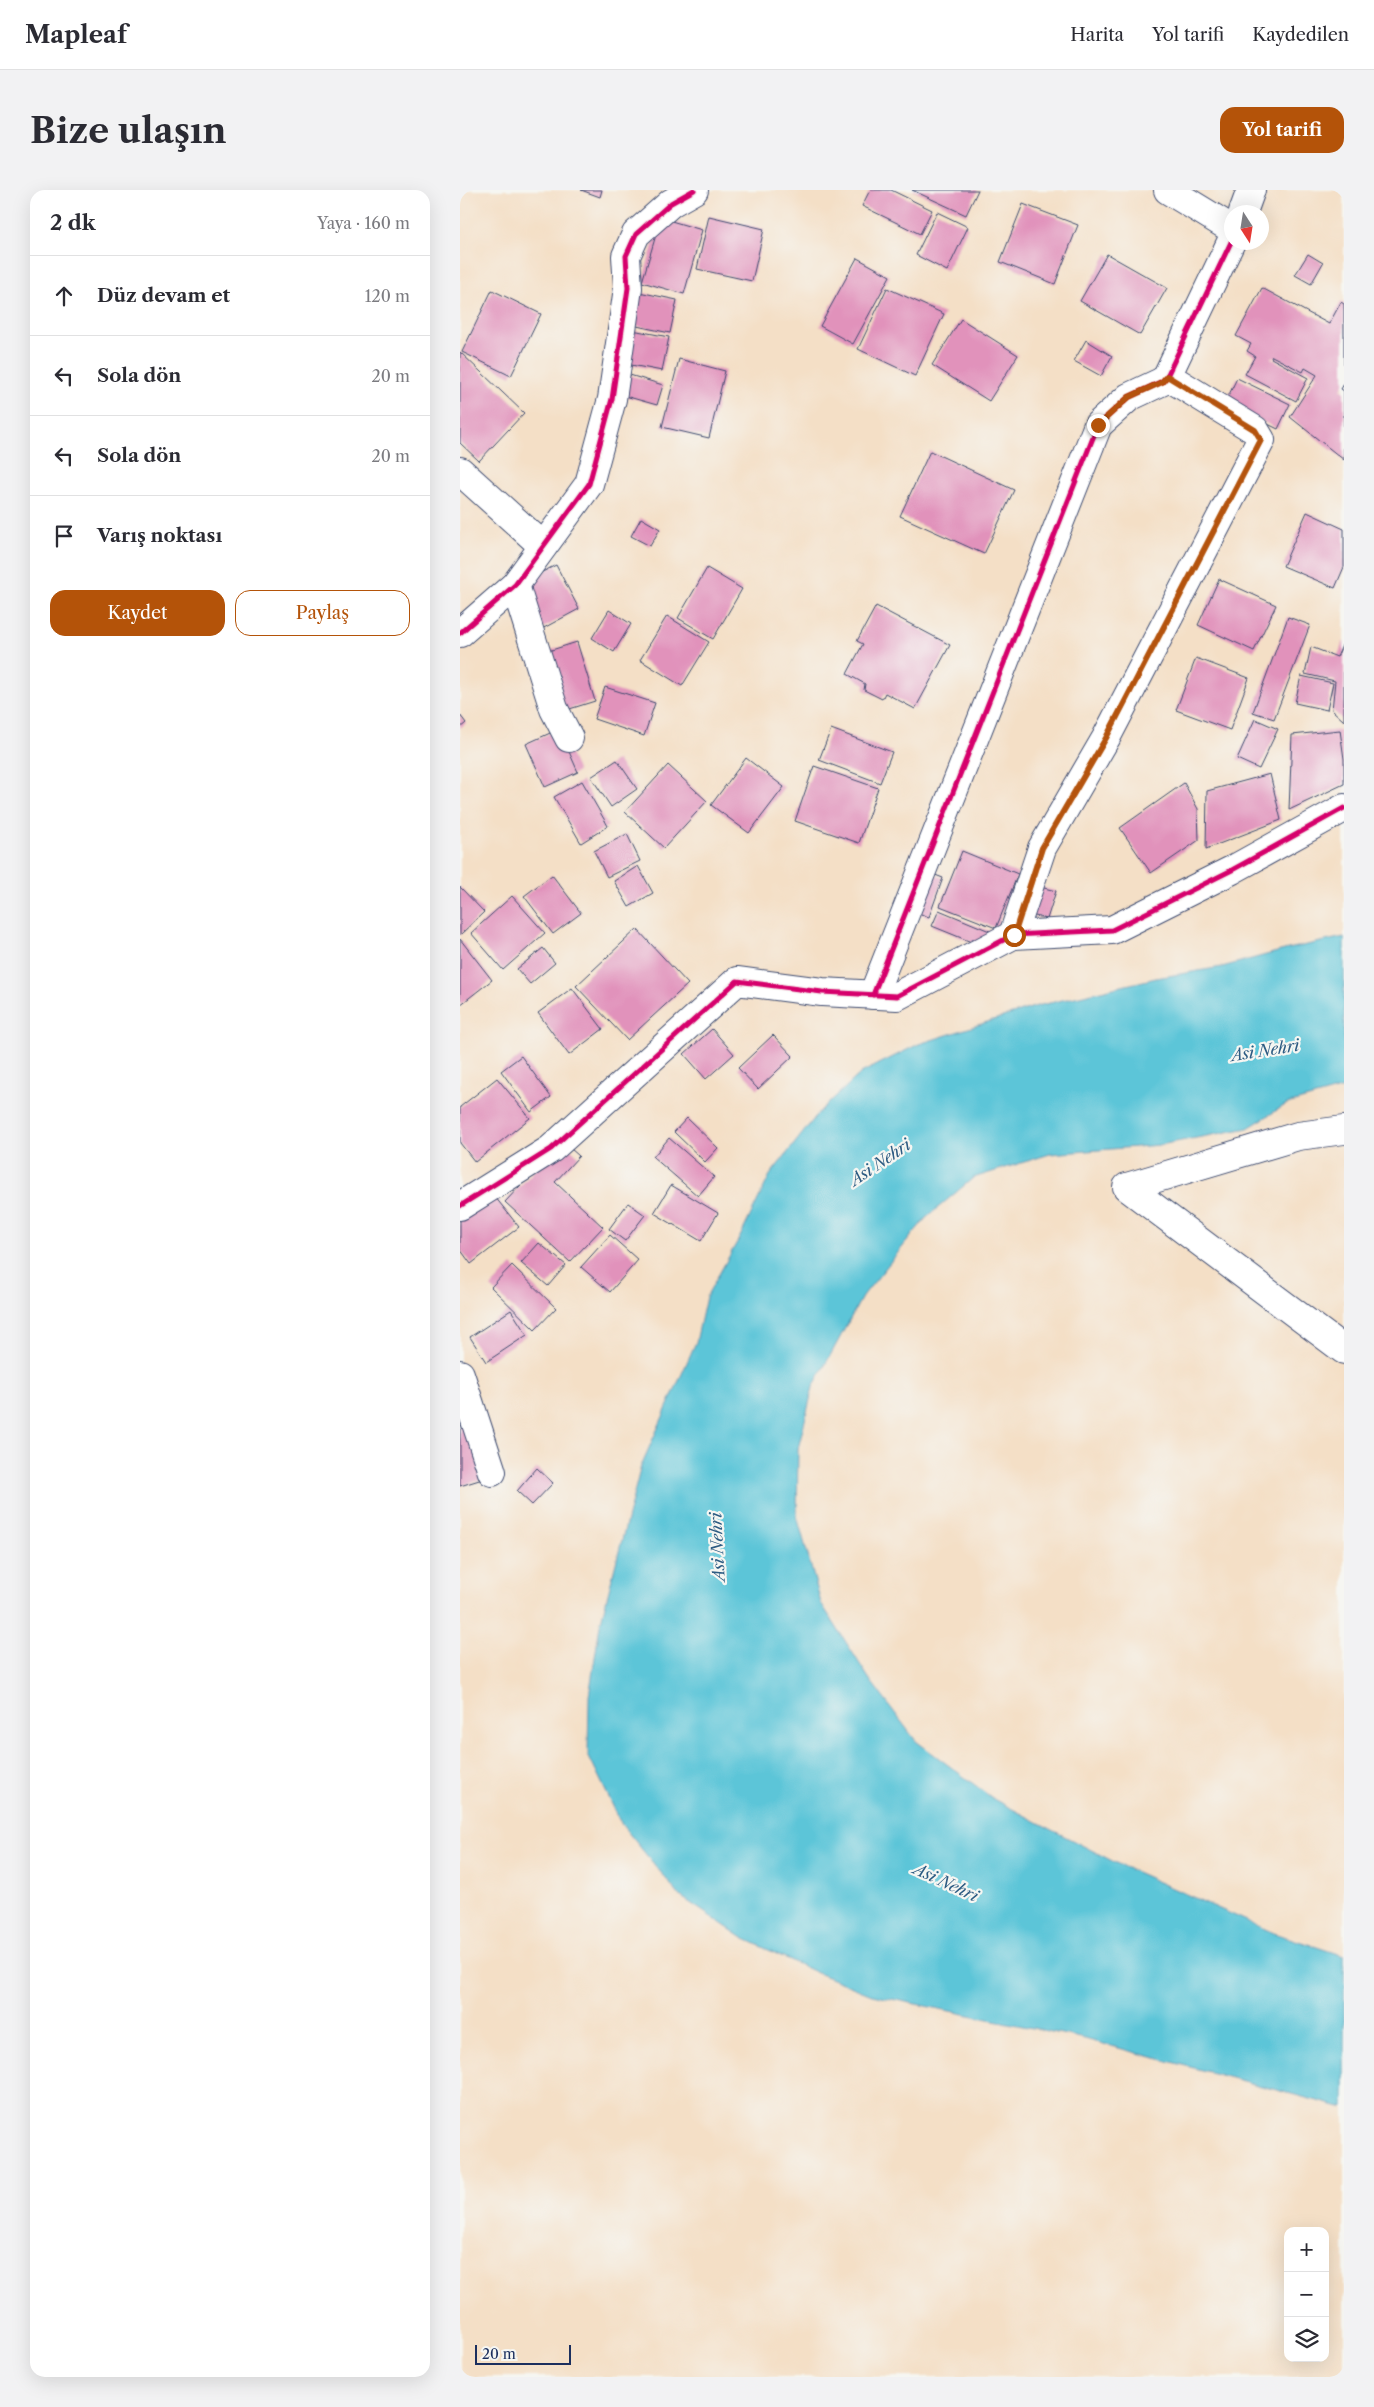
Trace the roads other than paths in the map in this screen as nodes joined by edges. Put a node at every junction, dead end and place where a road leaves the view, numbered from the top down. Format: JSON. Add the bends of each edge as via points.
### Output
{"nodes":[{"id":1,"x":694,"y":190,"type":"edge"},
{"id":2,"x":1168,"y":190,"type":"edge"},
{"id":3,"x":1251,"y":190,"type":"edge"},
{"id":4,"x":1245,"y":205,"type":"edge"},
{"id":5,"x":1224,"y":224,"type":"edge"},
{"id":6,"x":1227,"y":250,"type":"edge"},
{"id":7,"x":1167,"y":376,"type":"junction"},
{"id":8,"x":460,"y":472,"type":"edge"},
{"id":9,"x":543,"y":546,"type":"junction"},
{"id":10,"x":515,"y":585,"type":"junction"},
{"id":11,"x":460,"y":634,"type":"edge"},
{"id":12,"x":569,"y":738,"type":"dead end"},
{"id":13,"x":1344,"y":808,"type":"edge"},
{"id":14,"x":1014,"y":935,"type":"junction"},
{"id":15,"x":874,"y":995,"type":"junction"},
{"id":16,"x":1344,"y":1130,"type":"edge"},
{"id":17,"x":460,"y":1206,"type":"edge"},
{"id":18,"x":1344,"y":1350,"type":"edge"},
{"id":19,"x":460,"y":1374,"type":"edge"},
{"id":20,"x":492,"y":1472,"type":"dead end"}],
"edges":[{"from":1,"to":9,"type":"street","via":[[671,203],[636,234],[626,256],[628,288],[612,399],[589,484]]},
{"from":2,"to":5,"type":"street"},
{"from":3,"to":4,"type":"street"},
{"from":6,"to":7,"type":"street"},
{"from":7,"to":14,"type":"street","via":[[1255,430],[1261,440],[1106,738],[1042,848]]},
{"from":7,"to":15,"type":"street","via":[[1162,382],[1129,397],[1098,425]]},
{"from":8,"to":9,"type":"street"},
{"from":9,"to":10,"type":"street"},
{"from":10,"to":11,"type":"street"},
{"from":10,"to":12,"type":"street","via":[[554,708]]},
{"from":13,"to":14,"type":"street","via":[[1232,870],[1112,930]]},
{"from":14,"to":15,"type":"street","via":[[897,996]]},
{"from":15,"to":17,"type":"street","via":[[737,981],[551,1149]]},
{"from":16,"to":18,"type":"street","via":[[1298,1136],[1127,1187]]},
{"from":19,"to":20,"type":"street"}]}
